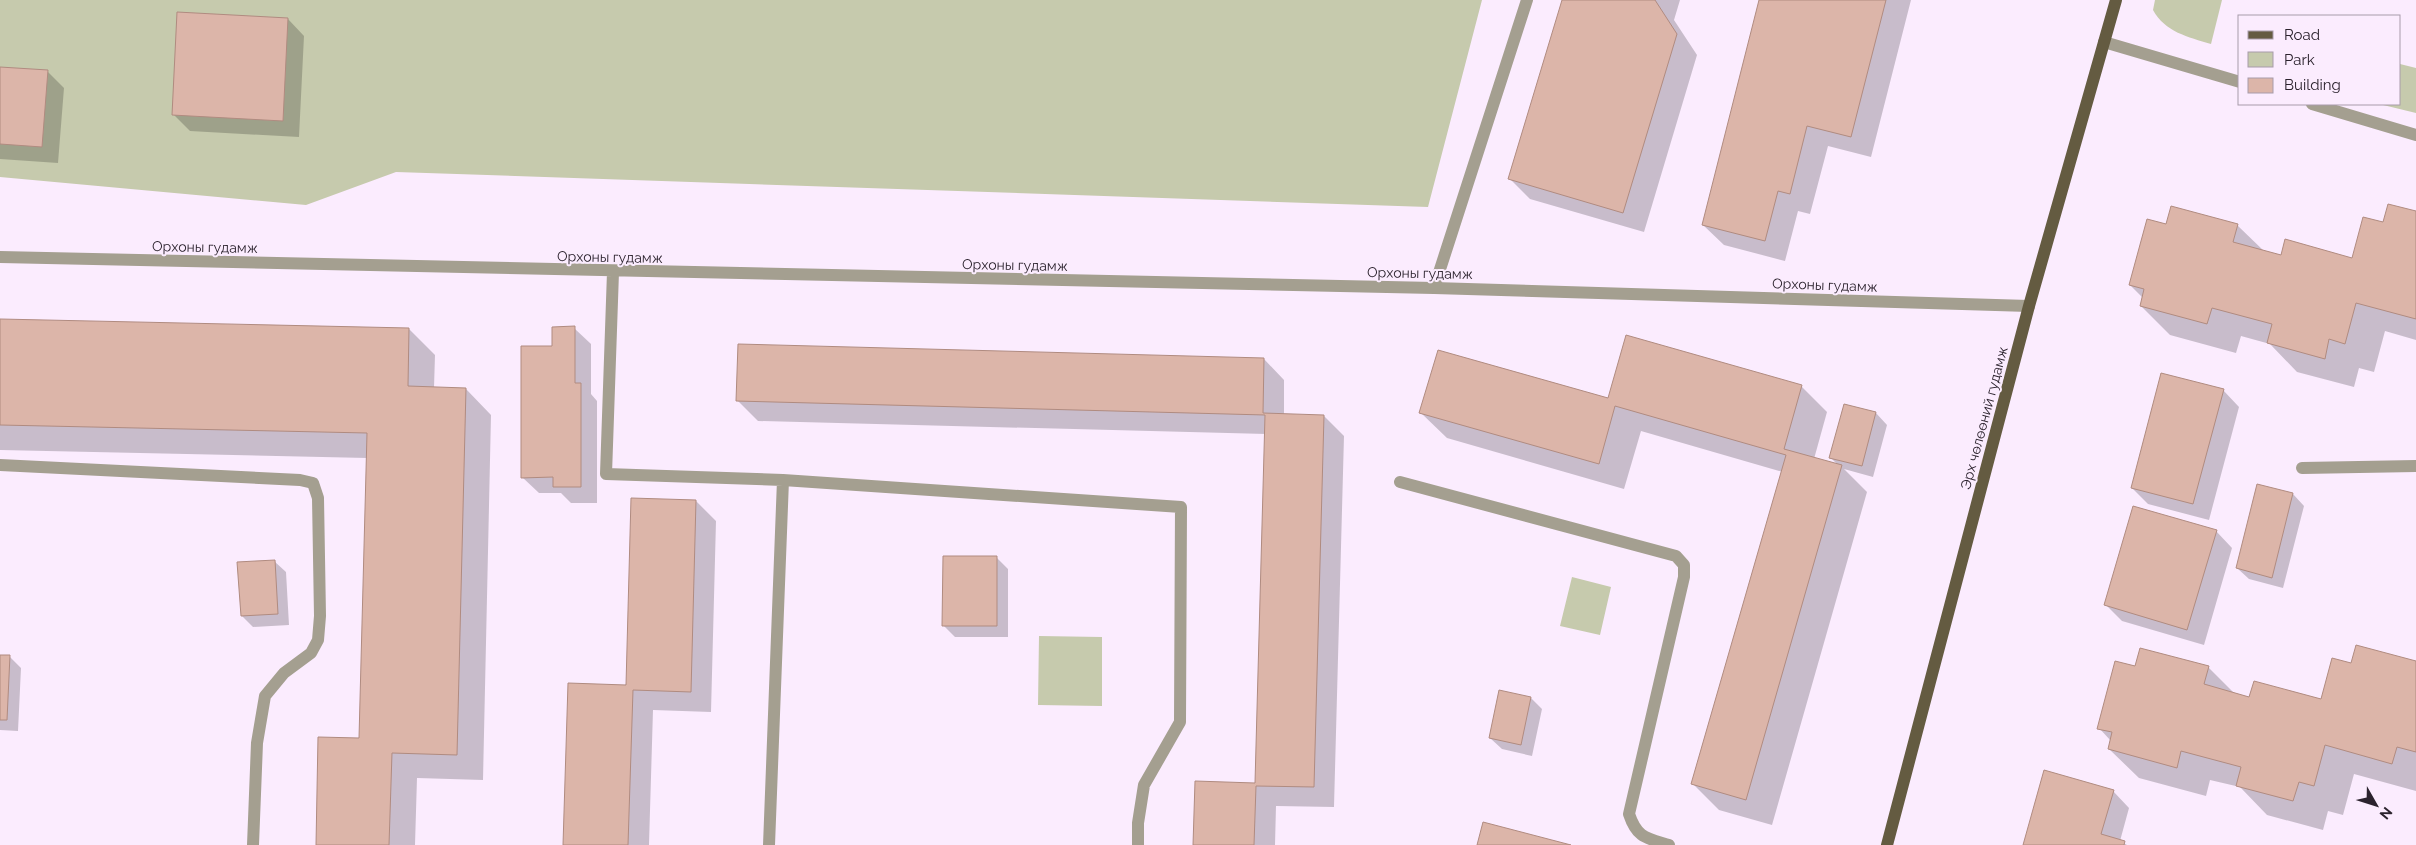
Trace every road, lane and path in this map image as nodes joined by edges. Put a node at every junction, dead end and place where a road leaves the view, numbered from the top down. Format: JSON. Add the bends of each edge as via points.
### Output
{"nodes":[{"id":1,"x":1527,"y":0,"type":"edge"},
{"id":2,"x":2116,"y":0,"type":"edge"},
{"id":3,"x":2104,"y":42,"type":"junction"},
{"id":4,"x":2238,"y":81,"type":"edge"},
{"id":5,"x":2315,"y":105,"type":"edge"},
{"id":6,"x":2416,"y":135,"type":"edge"},
{"id":7,"x":0,"y":257,"type":"edge"},
{"id":8,"x":613,"y":272,"type":"junction"},
{"id":9,"x":1434,"y":288,"type":"junction"},
{"id":10,"x":2029,"y":306,"type":"junction"},
{"id":11,"x":0,"y":466,"type":"edge"},
{"id":12,"x":2416,"y":466,"type":"edge"},
{"id":13,"x":2302,"y":468,"type":"dead end"},
{"id":14,"x":783,"y":480,"type":"junction"},
{"id":15,"x":1400,"y":482,"type":"dead end"},
{"id":16,"x":253,"y":845,"type":"edge"},
{"id":17,"x":769,"y":845,"type":"edge"},
{"id":18,"x":1138,"y":845,"type":"edge"},
{"id":19,"x":1669,"y":845,"type":"edge"},
{"id":20,"x":1887,"y":845,"type":"edge"}],
"edges":[{"from":1,"to":9,"type":"street"},
{"from":2,"to":3,"type":"main road","name":"Эрх чөлөөний гудамж"},
{"from":3,"to":4,"type":"street"},
{"from":3,"to":10,"type":"main road","name":"Эрх чөлөөний гудамж"},
{"from":5,"to":6,"type":"street"},
{"from":7,"to":8,"type":"street","name":"Орхоны гудамж"},
{"from":8,"to":9,"type":"street","name":"Орхоны гудамж"},
{"from":8,"to":14,"type":"street","via":[[606,474]]},
{"from":9,"to":10,"type":"street","name":"Орхоны гудамж"},
{"from":10,"to":20,"type":"main road","name":"Эрх чөлөөний гудамж"},
{"from":11,"to":16,"type":"street","via":[[313,483],[318,498],[318,640],[311,653],[284,673],[265,696],[257,743]]},
{"from":12,"to":13,"type":"street"},
{"from":14,"to":17,"type":"street"},
{"from":14,"to":18,"type":"street","via":[[1181,507],[1180,722],[1144,786]]},
{"from":15,"to":19,"type":"street","via":[[1676,556],[1684,565],[1684,577],[1629,814],[1634,830]]}]}
